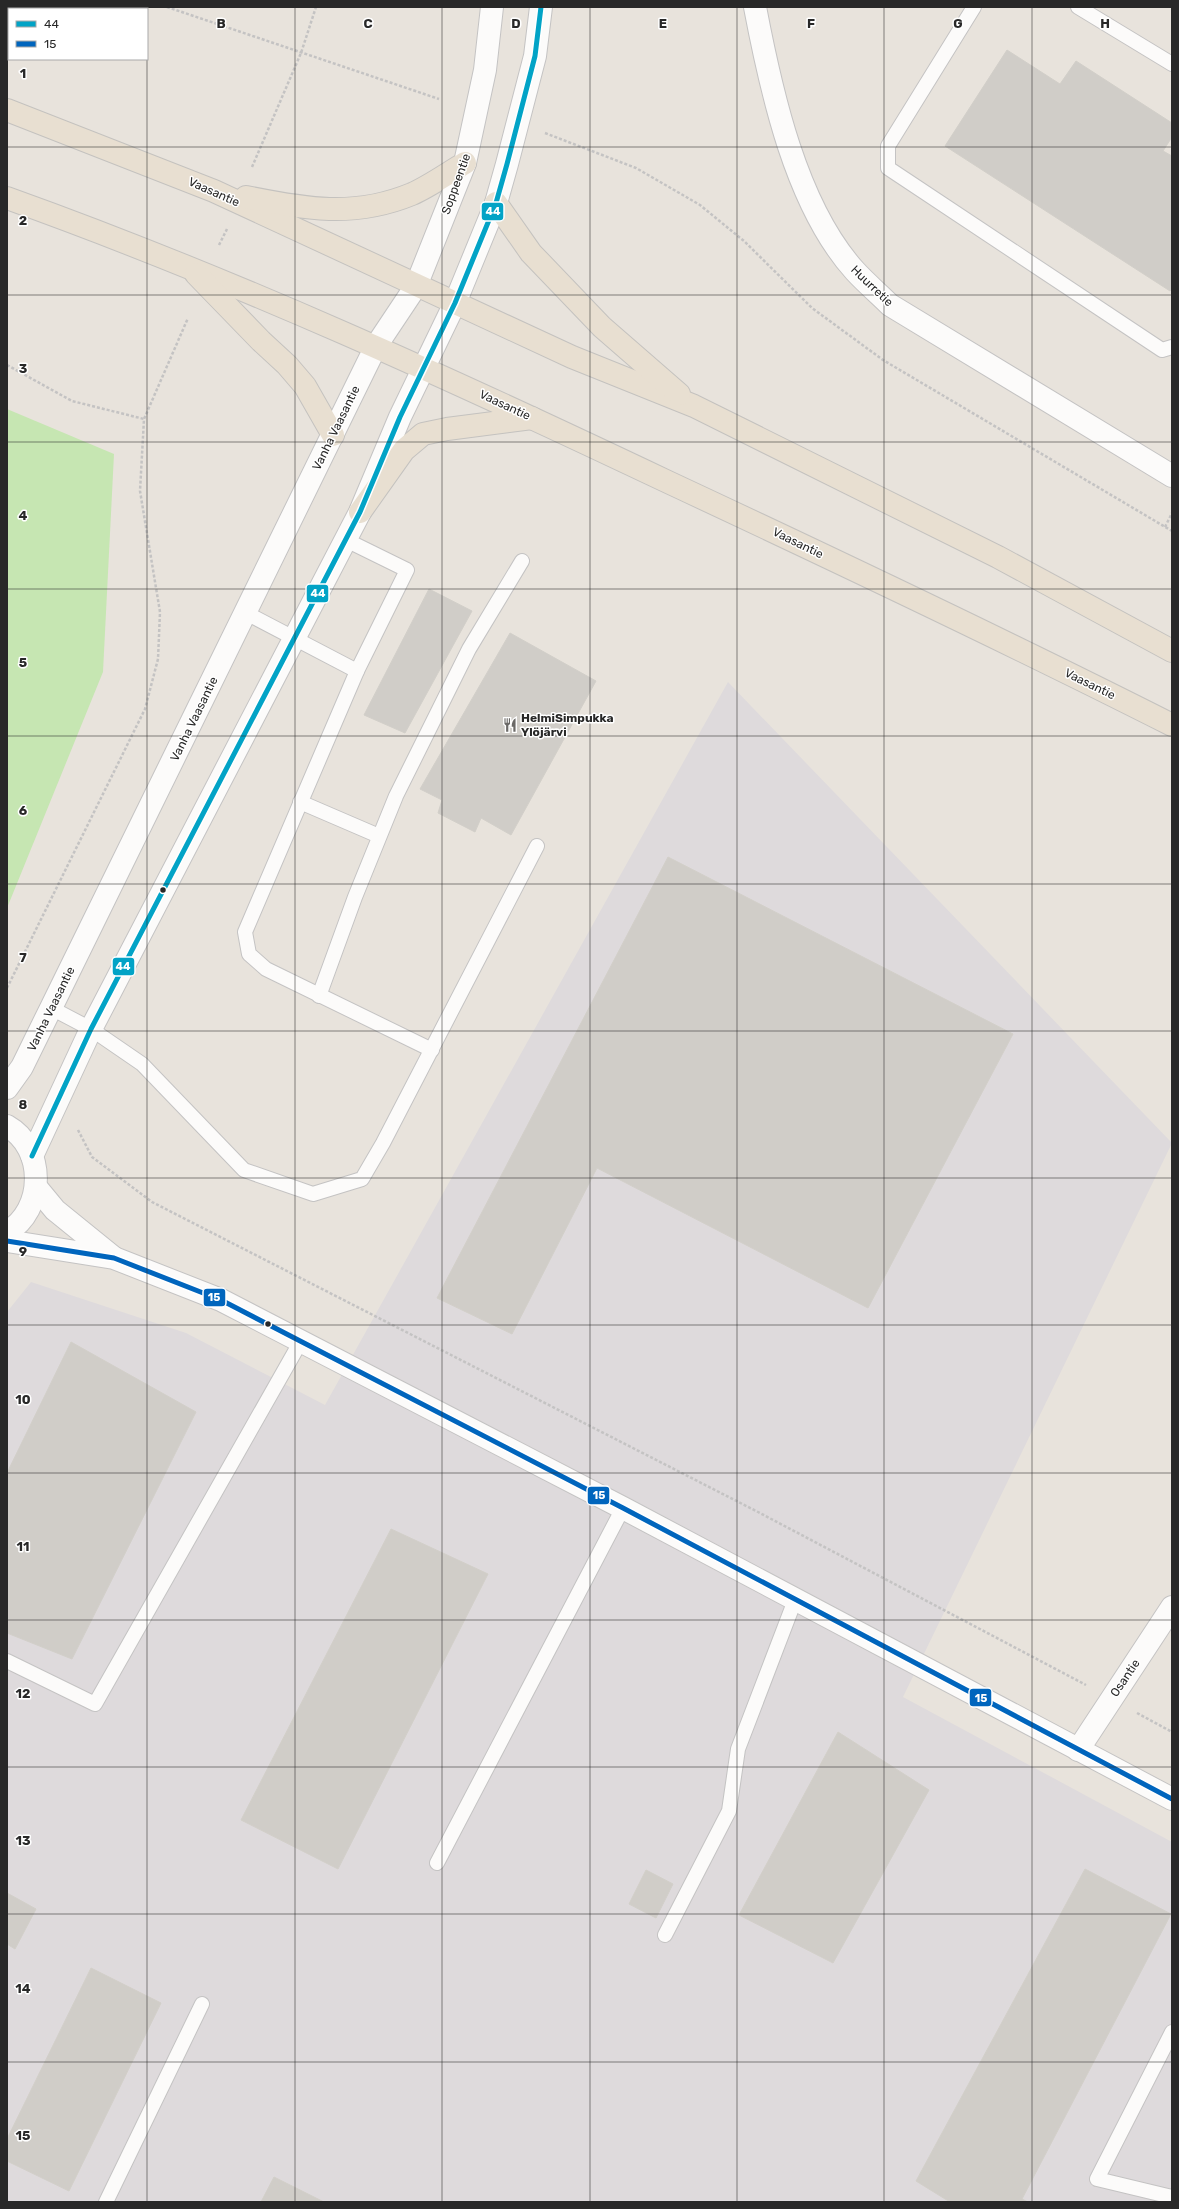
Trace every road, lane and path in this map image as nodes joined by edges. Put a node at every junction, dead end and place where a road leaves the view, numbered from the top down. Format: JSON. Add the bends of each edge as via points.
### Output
{"nodes":[{"id":1,"x":167,"y":7,"type":"edge"},
{"id":2,"x":316,"y":7,"type":"edge"},
{"id":3,"x":492,"y":7,"type":"edge"},
{"id":4,"x":541,"y":7,"type":"edge"},
{"id":5,"x":755,"y":7,"type":"edge"},
{"id":6,"x":974,"y":7,"type":"edge"},
{"id":7,"x":1078,"y":7,"type":"edge"},
{"id":8,"x":301,"y":53,"type":"junction"},
{"id":9,"x":1172,"y":64,"type":"edge"},
{"id":10,"x":439,"y":99,"type":"dead end"},
{"id":11,"x":7,"y":110,"type":"edge"},
{"id":12,"x":539,"y":131,"type":"dead end"},
{"id":13,"x":465,"y":163,"type":"junction"},
{"id":14,"x":252,"y":167,"type":"dead end"},
{"id":15,"x":214,"y":191,"type":"junction"},
{"id":16,"x":7,"y":198,"type":"edge"},
{"id":17,"x":496,"y":203,"type":"junction"},
{"id":18,"x":227,"y":228,"type":"dead end"},
{"id":19,"x":219,"y":245,"type":"dead end"},
{"id":20,"x":190,"y":267,"type":"junction"},
{"id":21,"x":416,"y":286,"type":"junction"},
{"id":22,"x":456,"y":303,"type":"junction"},
{"id":23,"x":188,"y":318,"type":"dead end"},
{"id":24,"x":376,"y":346,"type":"junction"},
{"id":25,"x":1172,"y":347,"type":"edge"},
{"id":26,"x":7,"y":365,"type":"edge"},
{"id":27,"x":422,"y":368,"type":"junction"},
{"id":28,"x":694,"y":406,"type":"junction"},
{"id":29,"x":532,"y":418,"type":"junction"},
{"id":30,"x":144,"y":419,"type":"junction"},
{"id":31,"x":333,"y":435,"type":"junction"},
{"id":32,"x":1172,"y":476,"type":"edge"},
{"id":33,"x":360,"y":512,"type":"junction"},
{"id":34,"x":1172,"y":513,"type":"edge"},
{"id":35,"x":1165,"y":527,"type":"junction"},
{"id":36,"x":1172,"y":531,"type":"edge"},
{"id":37,"x":346,"y":540,"type":"junction"},
{"id":38,"x":522,"y":561,"type":"dead end"},
{"id":39,"x":246,"y":613,"type":"junction"},
{"id":40,"x":296,"y":639,"type":"junction"},
{"id":41,"x":1172,"y":651,"type":"edge"},
{"id":42,"x":356,"y":671,"type":"junction"},
{"id":43,"x":1172,"y":725,"type":"edge"},
{"id":44,"x":300,"y":802,"type":"junction"},
{"id":45,"x":379,"y":836,"type":"junction"},
{"id":46,"x":538,"y":846,"type":"dead end"},
{"id":47,"x":7,"y":988,"type":"edge"},
{"id":48,"x":319,"y":996,"type":"junction"},
{"id":49,"x":51,"y":1008,"type":"junction"},
{"id":50,"x":91,"y":1029,"type":"junction"},
{"id":51,"x":432,"y":1050,"type":"junction"},
{"id":52,"x":7,"y":1088,"type":"edge"},
{"id":53,"x":79,"y":1124,"type":"dead end"},
{"id":54,"x":7,"y":1126,"type":"edge"},
{"id":55,"x":32,"y":1156,"type":"junction"},
{"id":56,"x":36,"y":1187,"type":"junction"},
{"id":57,"x":7,"y":1232,"type":"edge"},
{"id":58,"x":7,"y":1241,"type":"edge"},
{"id":59,"x":114,"y":1258,"type":"junction"},
{"id":60,"x":301,"y":1341,"type":"junction"},
{"id":61,"x":623,"y":1508,"type":"junction"},
{"id":62,"x":795,"y":1600,"type":"junction"},
{"id":63,"x":1172,"y":1607,"type":"edge"},
{"id":64,"x":7,"y":1661,"type":"edge"},
{"id":65,"x":1111,"y":1698,"type":"junction"},
{"id":66,"x":1172,"y":1732,"type":"edge"},
{"id":67,"x":1078,"y":1750,"type":"junction"},
{"id":68,"x":1172,"y":1799,"type":"edge"},
{"id":69,"x":437,"y":1864,"type":"dead end"},
{"id":70,"x":665,"y":1935,"type":"dead end"},
{"id":71,"x":202,"y":2004,"type":"dead end"},
{"id":72,"x":1172,"y":2032,"type":"edge"},
{"id":73,"x":1172,"y":2196,"type":"edge"},
{"id":74,"x":106,"y":2202,"type":"edge"}],
"edges":[{"from":1,"to":8,"type":"path"},
{"from":2,"to":8,"type":"path"},
{"from":3,"to":13,"type":"main road","name":"Soppeentie","via":[[485,70]]},
{"from":4,"to":17,"type":"main road","via":[[534,56]]},
{"from":5,"to":32,"type":"main road","name":"Huurretie","via":[[763,49],[805,191],[830,237],[855,270],[890,305]]},
{"from":6,"to":25,"type":"lane","via":[[888,146],[888,168],[1162,350]]},
{"from":7,"to":9,"type":"lane"},
{"from":8,"to":10,"type":"path"},
{"from":8,"to":14,"type":"path"},
{"from":11,"to":15,"type":"highway","name":"Vaasantie"},
{"from":12,"to":35,"type":"path","via":[[636,168],[700,205],[744,241],[812,308],[883,360]]},
{"from":13,"to":15,"type":"highway","via":[[412,194],[372,208],[321,210]]},
{"from":13,"to":21,"type":"main road","name":"Soppeentie"},
{"from":15,"to":21,"type":"highway","name":"Vaasantie"},
{"from":16,"to":20,"type":"highway"},
{"from":17,"to":22,"type":"main road"},
{"from":17,"to":28,"type":"highway","via":[[531,254],[597,322]]},
{"from":18,"to":19,"type":"path"},
{"from":20,"to":24,"type":"highway"},
{"from":20,"to":31,"type":"highway","via":[[287,365],[304,386]]},
{"from":21,"to":22,"type":"highway","name":"Vaasantie"},
{"from":21,"to":24,"type":"main road","name":"Soppeentie"},
{"from":22,"to":27,"type":"main road"},
{"from":22,"to":28,"type":"highway","via":[[572,356]]},
{"from":23,"to":30,"type":"path"},
{"from":24,"to":27,"type":"highway","name":"Vaasantie"},
{"from":24,"to":31,"type":"main road","name":"Vanha Vaasantie"},
{"from":26,"to":30,"type":"path","via":[[72,401]]},
{"from":27,"to":29,"type":"highway","name":"Vaasantie"},
{"from":27,"to":33,"type":"main road"},
{"from":28,"to":41,"type":"highway","via":[[998,557]]},
{"from":29,"to":33,"type":"highway","via":[[423,434],[404,450]]},
{"from":29,"to":43,"type":"highway","name":"Vaasantie"},
{"from":30,"to":47,"type":"path","via":[[140,491],[160,612],[158,659],[145,709]]},
{"from":31,"to":39,"type":"main road","name":"Vanha Vaasantie"},
{"from":33,"to":37,"type":"main road"},
{"from":34,"to":35,"type":"path"},
{"from":35,"to":36,"type":"path"},
{"from":37,"to":40,"type":"main road"},
{"from":37,"to":42,"type":"lane","via":[[407,570]]},
{"from":38,"to":45,"type":"lane","via":[[469,649],[396,796]]},
{"from":39,"to":40,"type":"lane"},
{"from":39,"to":49,"type":"main road","name":"Vanha Vaasantie"},
{"from":40,"to":42,"type":"lane"},
{"from":40,"to":50,"type":"main road"},
{"from":42,"to":44,"type":"lane"},
{"from":44,"to":45,"type":"lane"},
{"from":44,"to":48,"type":"lane","via":[[246,932],[250,954],[266,970]]},
{"from":45,"to":48,"type":"lane"},
{"from":46,"to":51,"type":"lane"},
{"from":48,"to":51,"type":"lane"},
{"from":49,"to":50,"type":"lane"},
{"from":49,"to":52,"type":"main road","name":"Vanha Vaasantie","via":[[22,1067]]},
{"from":50,"to":51,"type":"lane","via":[[142,1064],[244,1170],[313,1194],[362,1179]]},
{"from":50,"to":55,"type":"main road"},
{"from":53,"to":65,"type":"path","via":[[78,1131],[92,1157],[152,1202],[758,1512]]},
{"from":54,"to":55,"type":"main road","via":[[25,1142]]},
{"from":55,"to":56,"type":"main road"},
{"from":56,"to":57,"type":"main road","via":[[26,1216]]},
{"from":56,"to":59,"type":"main road","via":[[55,1210]]},
{"from":58,"to":59,"type":"main road"},
{"from":59,"to":60,"type":"main road","via":[[221,1300]]},
{"from":60,"to":61,"type":"main road"},
{"from":60,"to":64,"type":"lane","via":[[95,1704]]},
{"from":61,"to":62,"type":"main road"},
{"from":61,"to":69,"type":"lane"},
{"from":62,"to":67,"type":"main road"},
{"from":62,"to":70,"type":"lane","via":[[738,1749],[729,1812]]},
{"from":63,"to":65,"type":"main road","name":"Osantie"},
{"from":65,"to":66,"type":"path"},
{"from":65,"to":67,"type":"main road","name":"Osantie"},
{"from":67,"to":68,"type":"main road"},
{"from":71,"to":74,"type":"lane"},
{"from":72,"to":73,"type":"lane","via":[[1097,2179]]}]}
